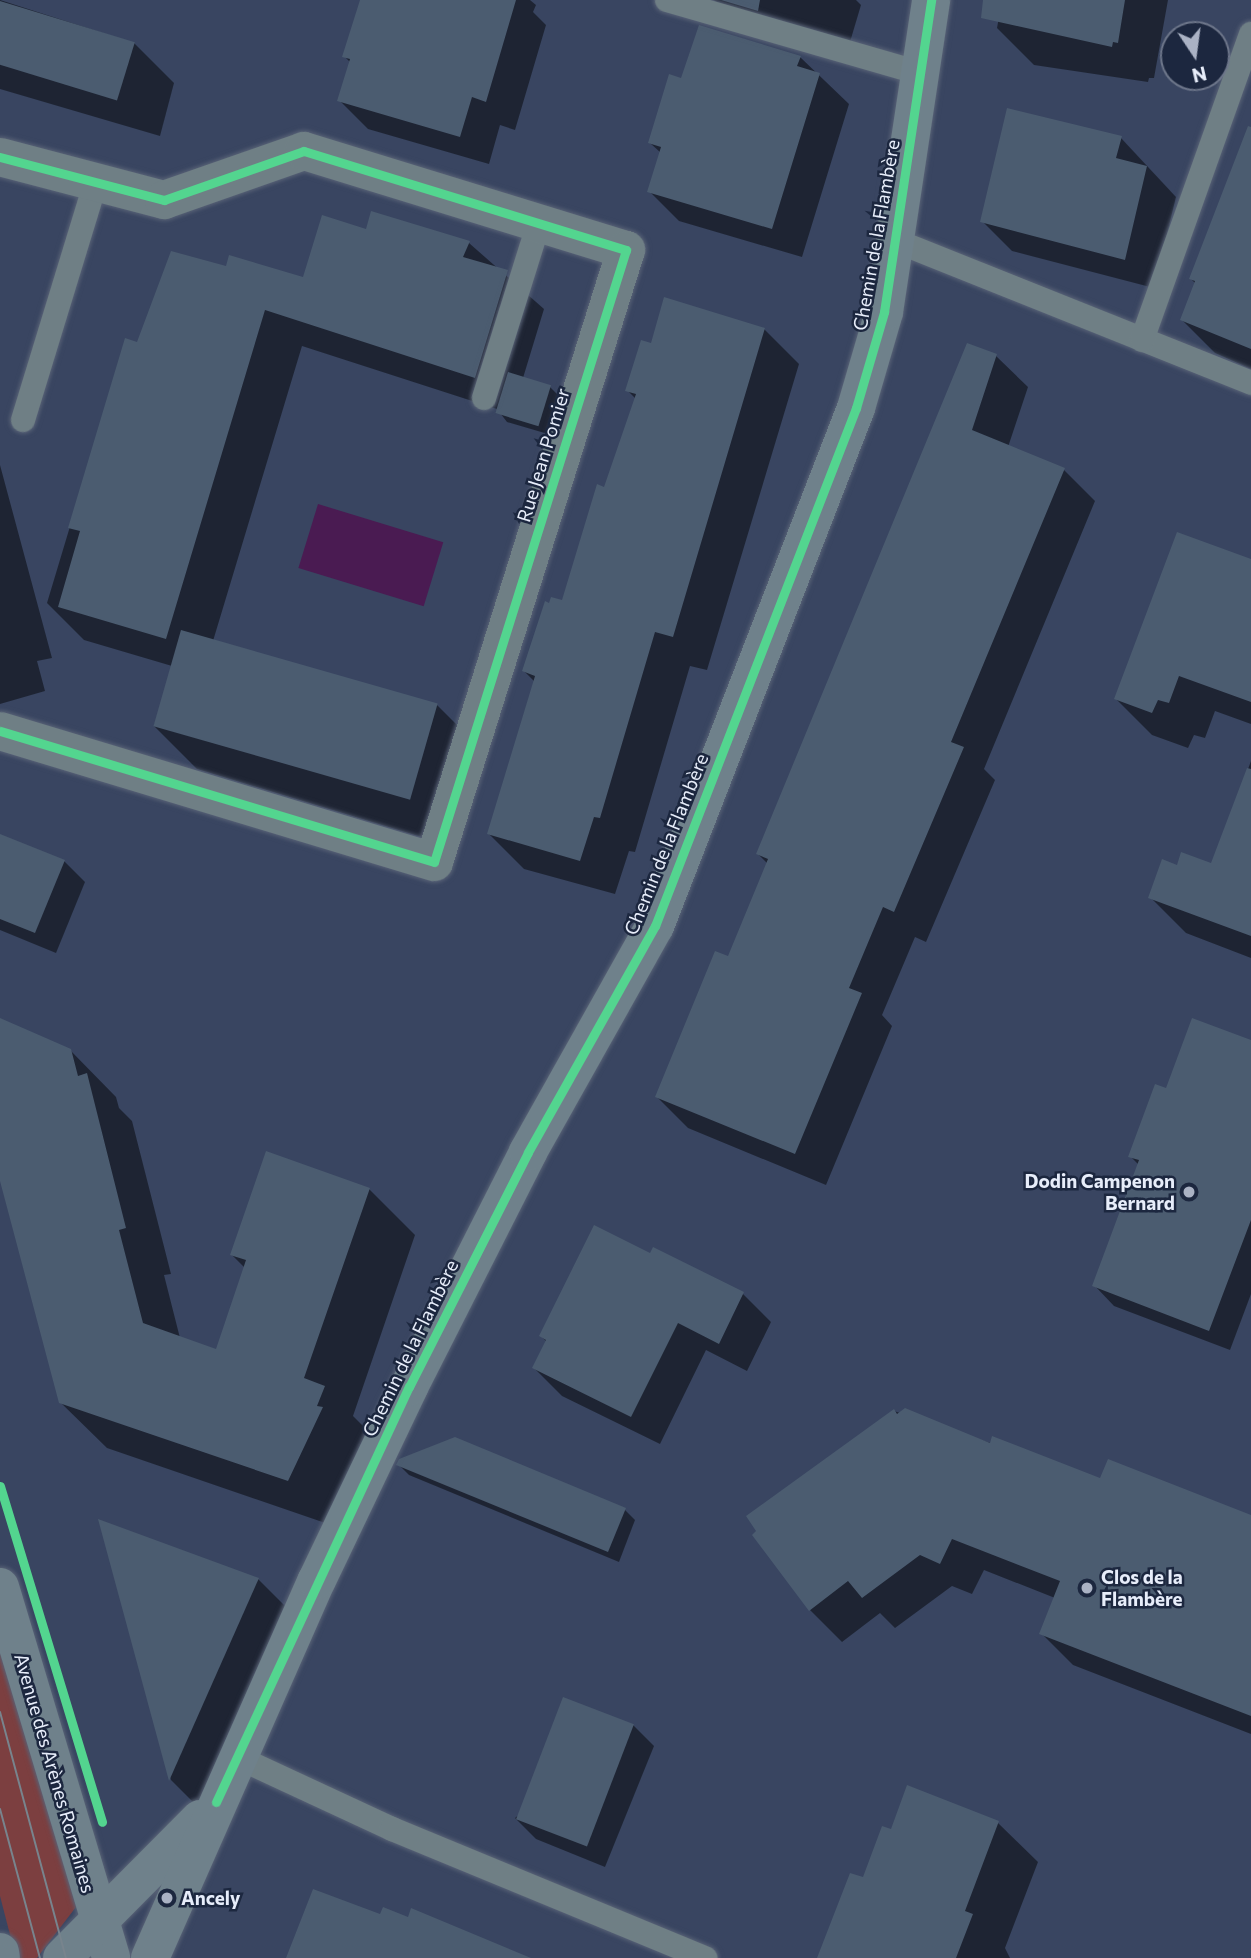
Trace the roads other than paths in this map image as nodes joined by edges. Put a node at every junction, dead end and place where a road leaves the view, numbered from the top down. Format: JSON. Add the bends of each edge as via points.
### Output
{"nodes":[{"id":1,"x":667,"y":0,"type":"edge"},
{"id":2,"x":931,"y":0,"type":"edge"},
{"id":3,"x":1251,"y":34,"type":"edge"},
{"id":4,"x":920,"y":73,"type":"junction"},
{"id":5,"x":0,"y":157,"type":"edge"},
{"id":6,"x":95,"y":185,"type":"junction"},
{"id":7,"x":539,"y":223,"type":"junction"},
{"id":8,"x":894,"y":240,"type":"junction"},
{"id":9,"x":1142,"y":340,"type":"junction"},
{"id":10,"x":1251,"y":383,"type":"edge"},
{"id":11,"x":484,"y":398,"type":"dead end"},
{"id":12,"x":23,"y":420,"type":"dead end"},
{"id":13,"x":0,"y":731,"type":"edge"},
{"id":14,"x":0,"y":1587,"type":"edge"},
{"id":15,"x":239,"y":1758,"type":"junction"},
{"id":16,"x":216,"y":1802,"type":"junction"},
{"id":17,"x":105,"y":1941,"type":"edge"},
{"id":18,"x":0,"y":1952,"type":"edge"},
{"id":19,"x":1,"y":1958,"type":"edge"},
{"id":20,"x":62,"y":1958,"type":"edge"},
{"id":21,"x":150,"y":1958,"type":"edge"},
{"id":22,"x":705,"y":1958,"type":"edge"}],
"edges":[{"from":1,"to":4,"type":"lane"},
{"from":2,"to":4,"type":"street","name":"Chemin de la Flambère"},
{"from":3,"to":9,"type":"lane"},
{"from":4,"to":8,"type":"street","name":"Chemin de la Flambère"},
{"from":5,"to":6,"type":"street","name":"Rue Jean Pomier"},
{"from":6,"to":7,"type":"street","name":"Rue Jean Pomier","via":[[164,200],[304,151]]},
{"from":6,"to":12,"type":"lane"},
{"from":7,"to":11,"type":"lane"},
{"from":7,"to":13,"type":"street","name":"Rue Jean Pomier","via":[[626,250],[434,862]]},
{"from":8,"to":9,"type":"lane"},
{"from":8,"to":15,"type":"street","name":"Chemin de la Flambère","via":[[884,312],[856,408],[655,926],[528,1152],[409,1387]]},
{"from":9,"to":10,"type":"lane"},
{"from":14,"to":17,"type":"street","name":"Avenue des Arènes Romaines"},
{"from":15,"to":16,"type":"street","name":"Chemin de la Flambère"},
{"from":15,"to":22,"type":"lane","via":[[392,1829]]},
{"from":16,"to":17,"type":"street","name":"Chemin de la Flambère"},
{"from":16,"to":21,"type":"street","name":"Chemin de la Flambère"},
{"from":17,"to":20,"type":"street","name":"Chemin de la Flambère"},
{"from":18,"to":19,"type":"street"}]}
